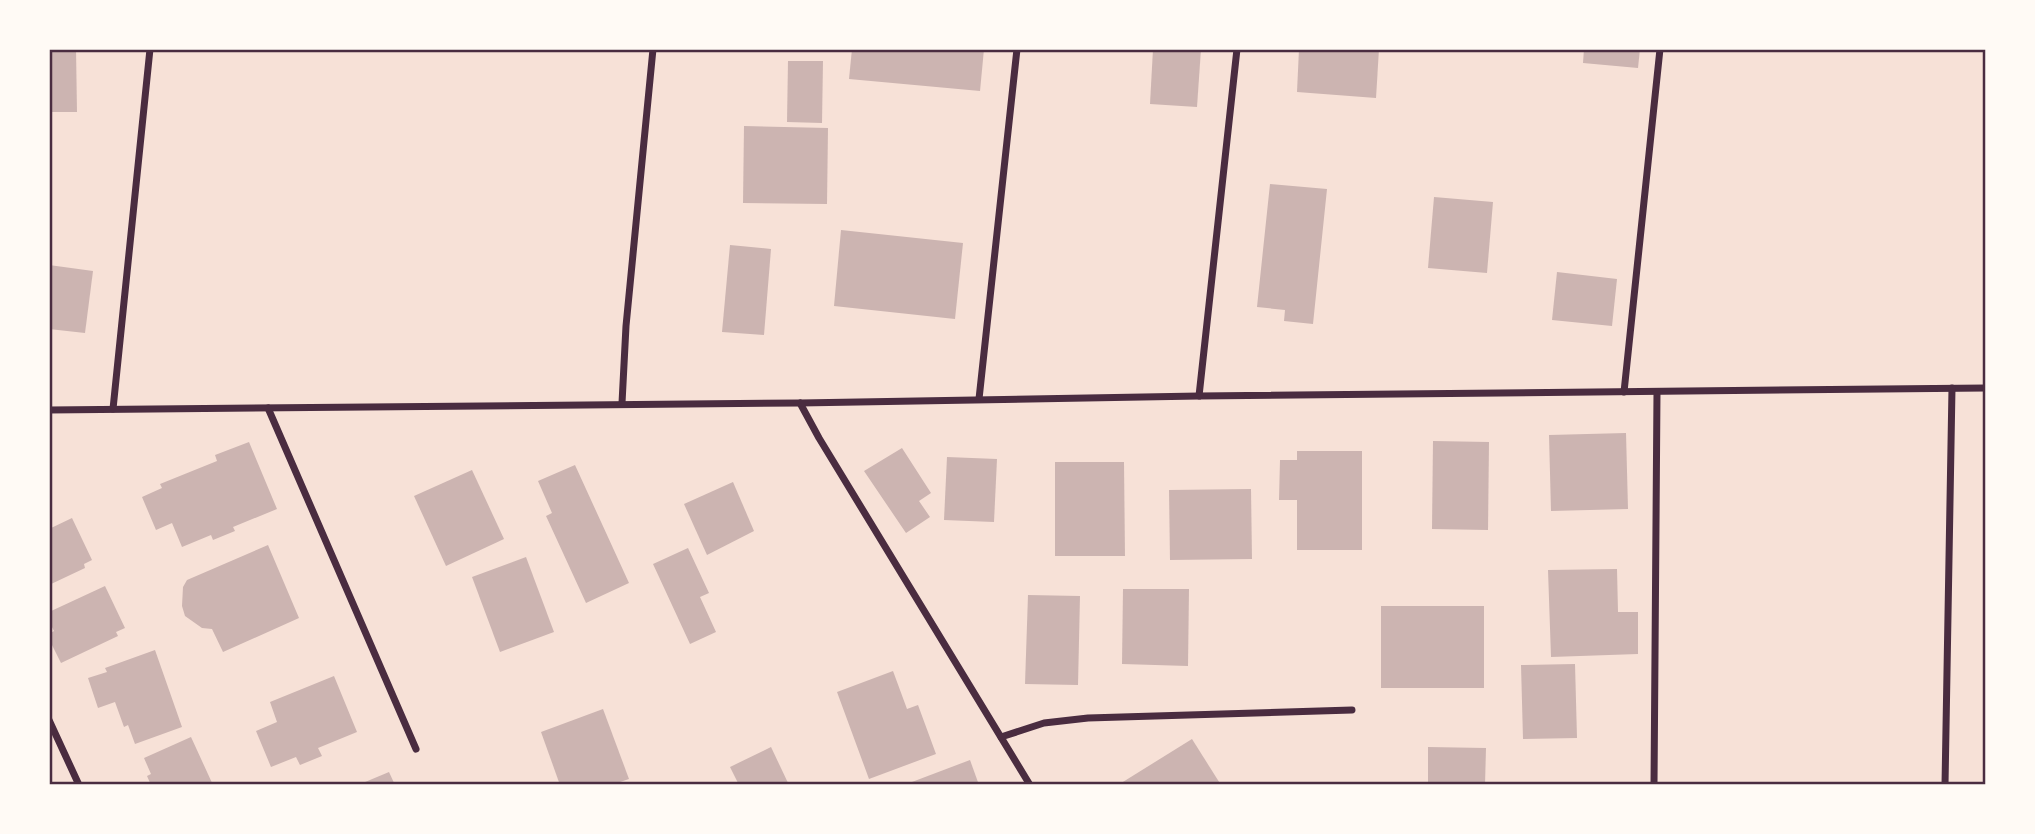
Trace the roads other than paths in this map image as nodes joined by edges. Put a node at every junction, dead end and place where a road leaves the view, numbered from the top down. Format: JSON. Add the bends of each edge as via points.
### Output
{"nodes":[{"id":1,"x":150,"y":49,"type":"edge"},
{"id":2,"x":653,"y":49,"type":"edge"},
{"id":3,"x":1017,"y":49,"type":"edge"},
{"id":4,"x":1237,"y":49,"type":"edge"},
{"id":5,"x":1660,"y":49,"type":"edge"},
{"id":6,"x":1986,"y":387,"type":"edge"},
{"id":7,"x":1952,"y":388,"type":"junction"},
{"id":8,"x":1624,"y":392,"type":"junction"},
{"id":9,"x":1657,"y":392,"type":"junction"},
{"id":10,"x":1199,"y":396,"type":"junction"},
{"id":11,"x":979,"y":399,"type":"junction"},
{"id":12,"x":622,"y":403,"type":"junction"},
{"id":13,"x":800,"y":403,"type":"junction"},
{"id":14,"x":268,"y":408,"type":"junction"},
{"id":15,"x":113,"y":409,"type":"junction"},
{"id":16,"x":49,"y":410,"type":"edge"},
{"id":17,"x":1352,"y":709,"type":"dead end"},
{"id":18,"x":49,"y":720,"type":"edge"},
{"id":19,"x":1001,"y":737,"type":"junction"},
{"id":20,"x":416,"y":749,"type":"dead end"},
{"id":21,"x":79,"y":785,"type":"edge"},
{"id":22,"x":1030,"y":785,"type":"edge"},
{"id":23,"x":1654,"y":785,"type":"edge"},
{"id":24,"x":1945,"y":785,"type":"edge"}],
"edges":[{"from":1,"to":15,"type":"street"},
{"from":2,"to":12,"type":"street"},
{"from":3,"to":11,"type":"street"},
{"from":4,"to":10,"type":"street"},
{"from":5,"to":8,"type":"street"},
{"from":6,"to":7,"type":"street"},
{"from":7,"to":9,"type":"street"},
{"from":7,"to":24,"type":"street"},
{"from":8,"to":9,"type":"street"},
{"from":8,"to":10,"type":"street"},
{"from":9,"to":23,"type":"street"},
{"from":10,"to":11,"type":"street"},
{"from":11,"to":13,"type":"street"},
{"from":12,"to":13,"type":"street"},
{"from":12,"to":14,"type":"street"},
{"from":13,"to":19,"type":"street"},
{"from":14,"to":15,"type":"street"},
{"from":14,"to":20,"type":"street"},
{"from":15,"to":16,"type":"street"},
{"from":17,"to":19,"type":"street","via":[[1088,718],[1044,723]]},
{"from":18,"to":21,"type":"street"},
{"from":19,"to":22,"type":"street"}]}
